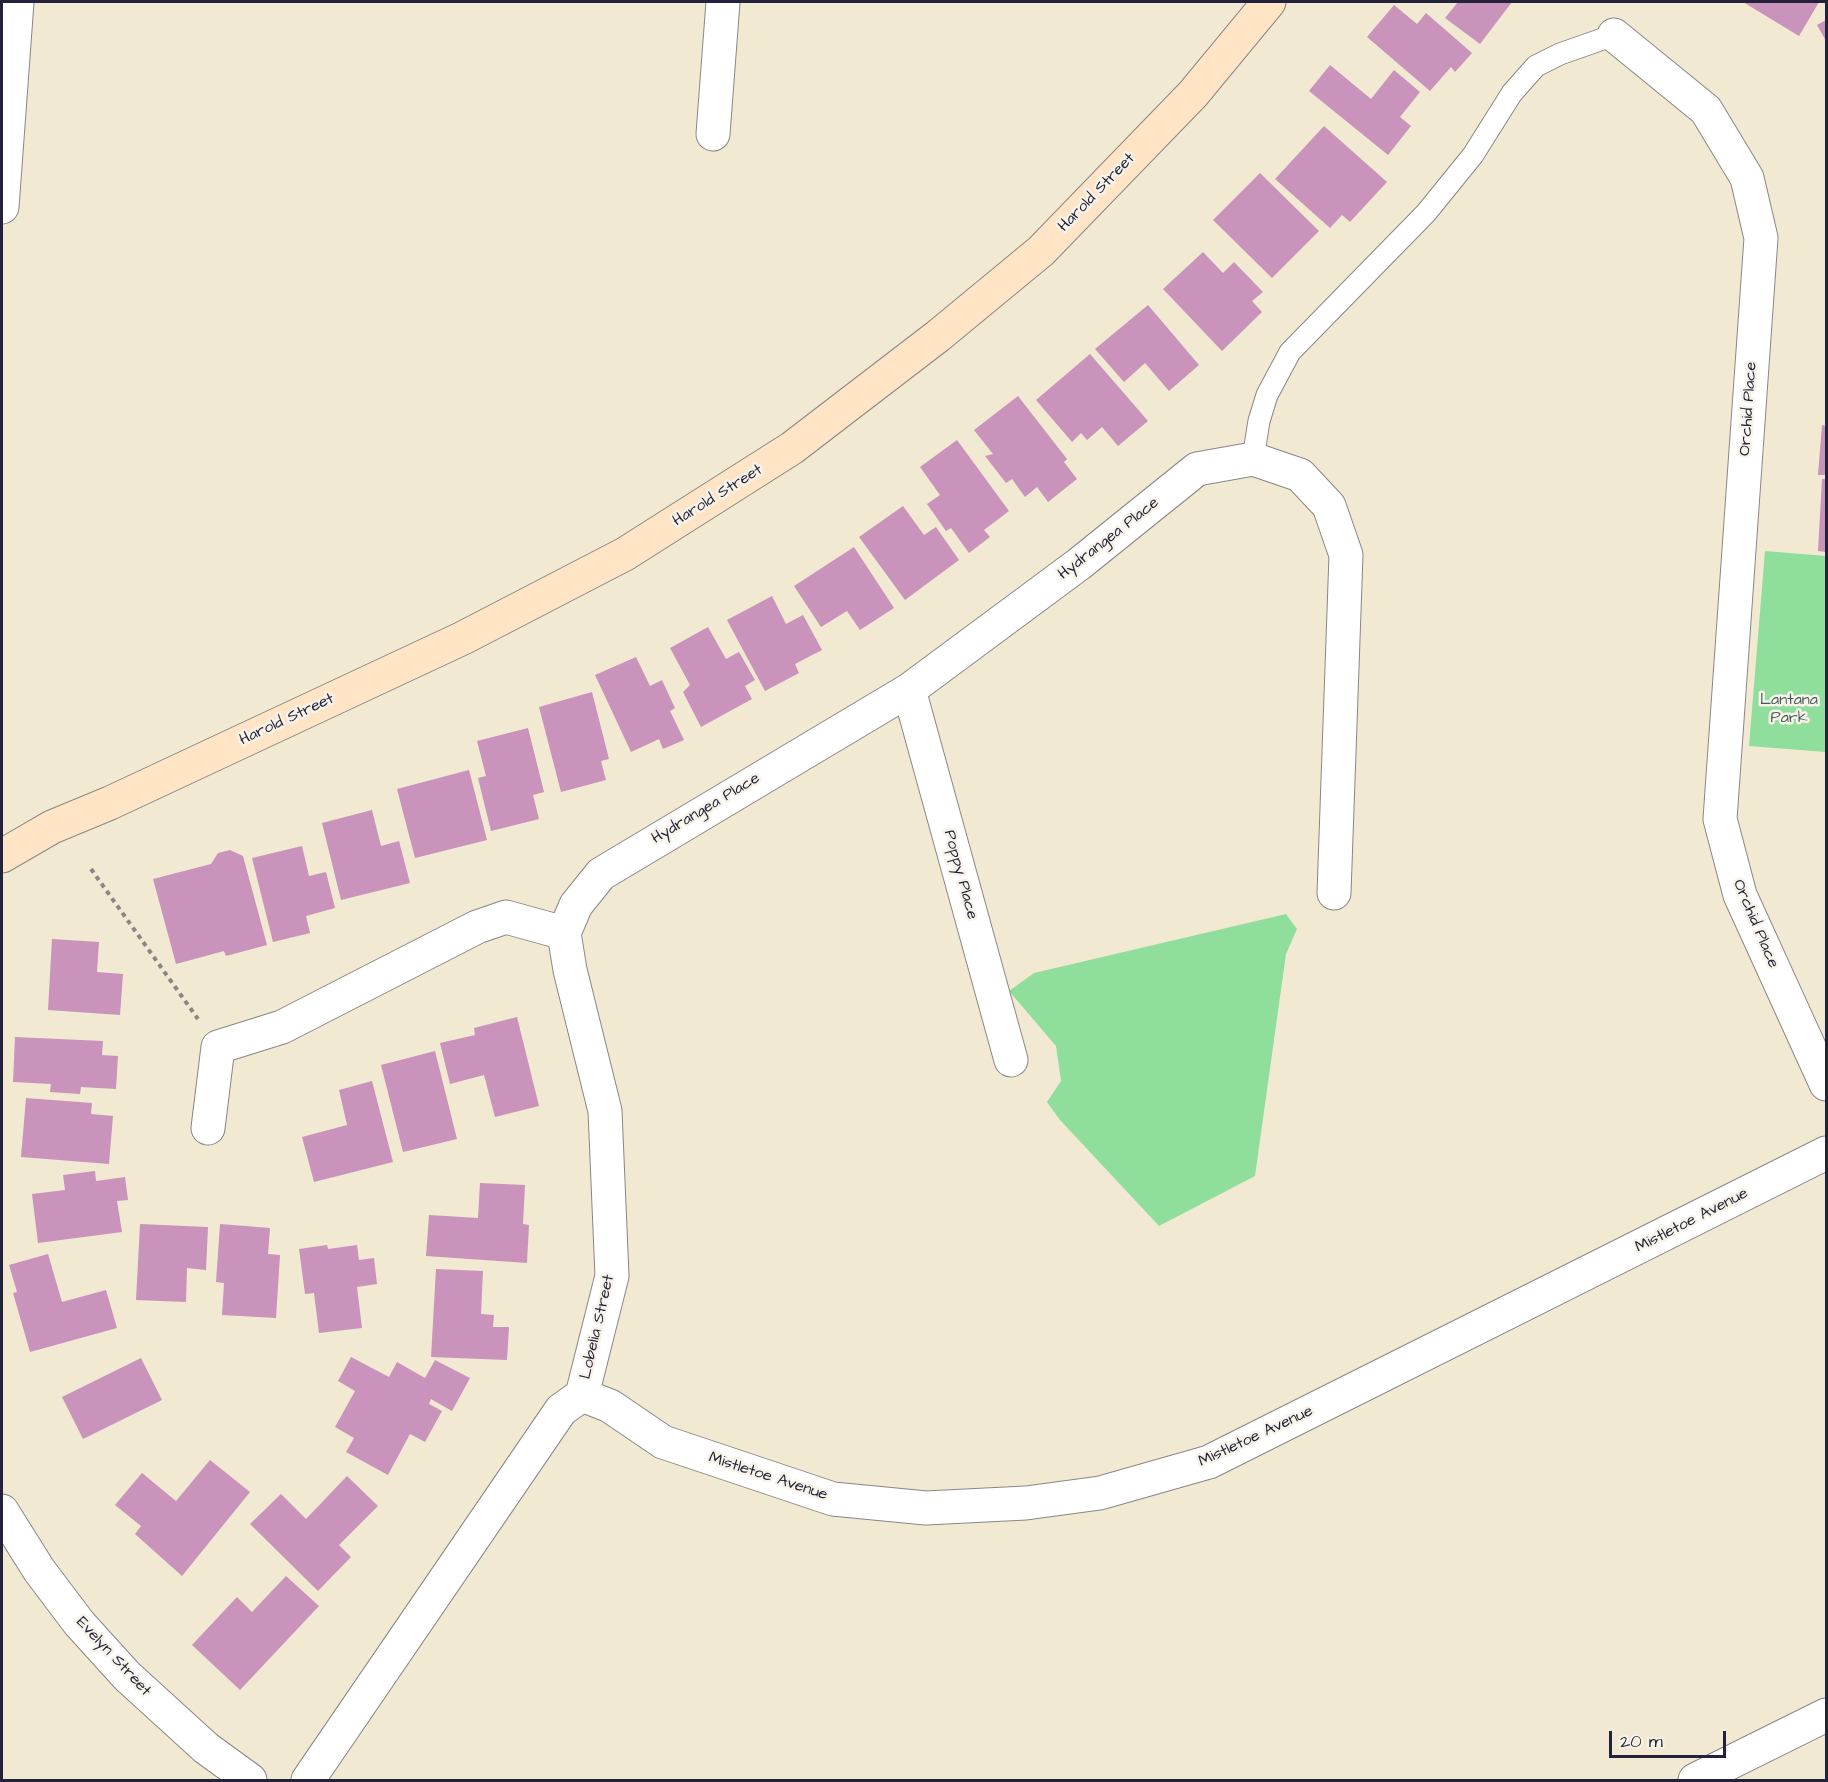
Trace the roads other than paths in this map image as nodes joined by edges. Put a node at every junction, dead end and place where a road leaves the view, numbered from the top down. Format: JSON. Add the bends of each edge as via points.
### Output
{"nodes":[{"id":1,"x":17,"y":2,"type":"edge"},
{"id":2,"x":723,"y":2,"type":"edge"},
{"id":3,"x":1269,"y":2,"type":"edge"},
{"id":4,"x":1614,"y":35,"type":"joint"},
{"id":5,"x":713,"y":134,"type":"dead end"},
{"id":6,"x":2,"y":207,"type":"edge"},
{"id":7,"x":1253,"y":459,"type":"junction"},
{"id":8,"x":909,"y":690,"type":"junction"},
{"id":9,"x":52,"y":827,"type":"junction"},
{"id":10,"x":2,"y":836,"type":"edge"},
{"id":11,"x":2,"y":856,"type":"edge"},
{"id":12,"x":1334,"y":893,"type":"dead end"},
{"id":13,"x":564,"y":933,"type":"junction"},
{"id":14,"x":1011,"y":1060,"type":"dead end"},
{"id":15,"x":1827,"y":1084,"type":"edge"},
{"id":16,"x":208,"y":1128,"type":"dead end"},
{"id":17,"x":1827,"y":1153,"type":"edge"},
{"id":18,"x":582,"y":1395,"type":"junction"},
{"id":19,"x":2,"y":1511,"type":"edge"},
{"id":20,"x":1827,"y":1715,"type":"edge"},
{"id":21,"x":250,"y":1780,"type":"edge"},
{"id":22,"x":308,"y":1780,"type":"edge"},
{"id":23,"x":1695,"y":1780,"type":"edge"}],
"edges":[{"from":1,"to":6,"type":"street"},
{"from":2,"to":5,"type":"street"},
{"from":3,"to":9,"type":"main road","name":"Harold Street","via":[[1193,94],[1041,250],[938,336],[792,448],[625,554],[463,638]]},
{"from":4,"to":7,"type":"lane","name":"Orchid Place","via":[[1536,66],[1512,93],[1473,155],[1426,213],[1290,352],[1267,395]]},
{"from":4,"to":15,"type":"street","name":"Orchid Place","via":[[1706,110],[1747,178],[1761,238],[1720,819],[1740,895]]},
{"from":7,"to":8,"type":"street","name":"Hydrangea Place","via":[[1197,469],[1079,564]]},
{"from":7,"to":12,"type":"street","name":"Hydrangea Place","via":[[1299,475],[1329,506],[1346,555]]},
{"from":8,"to":13,"type":"street","name":"Hydrangea Place","via":[[601,873],[576,904]]},
{"from":8,"to":14,"type":"street","name":"Poppy Place"},
{"from":9,"to":10,"type":"main road","name":"Harold Street"},
{"from":9,"to":11,"type":"main road","name":"Harold Street"},
{"from":13,"to":16,"type":"street","via":[[506,917],[477,927],[282,1027],[218,1047]]},
{"from":13,"to":18,"type":"street","name":"Lobelia Street","via":[[605,1111],[612,1276]]},
{"from":17,"to":18,"type":"street","name":"Mistletoe Avenue","via":[[1209,1462],[1100,1493],[1026,1503],[926,1508],[833,1499],[663,1442],[610,1406]]},
{"from":18,"to":22,"type":"street","name":"Lobelia Street","via":[[561,1410]]},
{"from":19,"to":21,"type":"street","name":"Evelyn Street","via":[[79,1623],[127,1676],[206,1748]]},
{"from":20,"to":23,"type":"street"}]}
